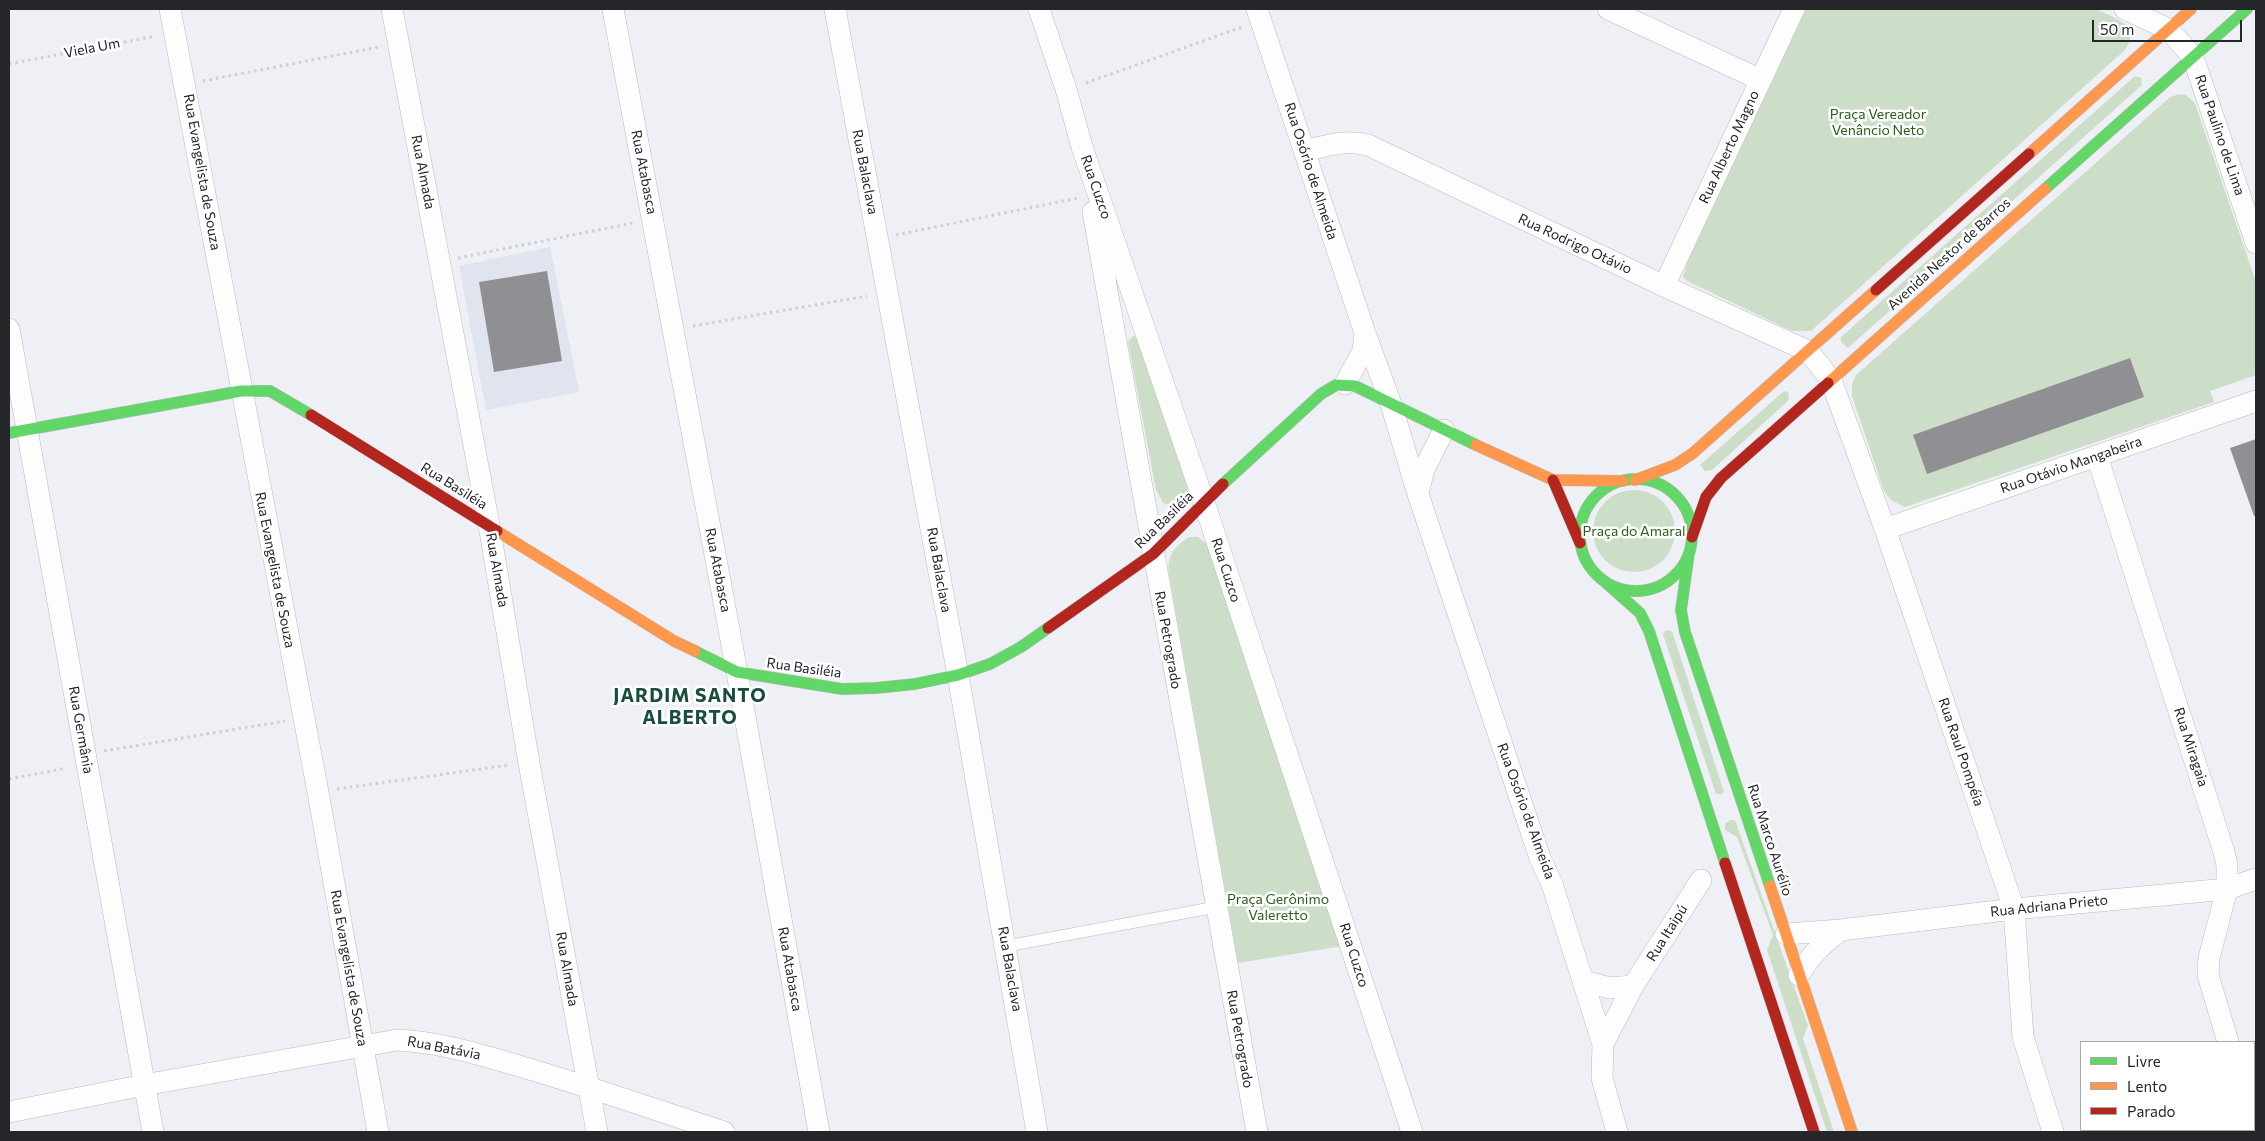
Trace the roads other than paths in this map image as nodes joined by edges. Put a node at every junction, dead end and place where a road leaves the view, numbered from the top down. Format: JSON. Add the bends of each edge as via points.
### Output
{"nodes":[{"id":1,"x":170,"y":9,"type":"edge"},
{"id":2,"x":392,"y":9,"type":"edge"},
{"id":3,"x":613,"y":9,"type":"edge"},
{"id":4,"x":834,"y":9,"type":"edge"},
{"id":5,"x":1039,"y":9,"type":"edge"},
{"id":6,"x":1608,"y":9,"type":"edge"},
{"id":7,"x":1794,"y":9,"type":"edge"},
{"id":8,"x":2125,"y":9,"type":"edge"},
{"id":9,"x":2190,"y":9,"type":"edge"},
{"id":10,"x":2247,"y":9,"type":"edge"},
{"id":11,"x":1259,"y":14,"type":"edge"},
{"id":12,"x":2168,"y":29,"type":"junction"},
{"id":13,"x":2193,"y":57,"type":"junction"},
{"id":14,"x":1761,"y":80,"type":"junction"},
{"id":15,"x":1082,"y":147,"type":"junction"},
{"id":16,"x":1304,"y":151,"type":"junction"},
{"id":17,"x":2256,"y":243,"type":"edge"},
{"id":18,"x":1664,"y":286,"type":"junction"},
{"id":19,"x":9,"y":329,"type":"edge"},
{"id":20,"x":1365,"y":333,"type":"junction"},
{"id":21,"x":1808,"y":351,"type":"junction"},
{"id":22,"x":1832,"y":380,"type":"junction"},
{"id":23,"x":1345,"y":384,"type":"junction"},
{"id":24,"x":241,"y":391,"type":"junction"},
{"id":25,"x":2256,"y":401,"type":"edge"},
{"id":26,"x":1391,"y":404,"type":"junction"},
{"id":27,"x":1444,"y":430,"type":"junction"},
{"id":28,"x":18,"y":432,"type":"edge"},
{"id":29,"x":2097,"y":456,"type":"junction"},
{"id":30,"x":1553,"y":480,"type":"junction"},
{"id":31,"x":1636,"y":480,"type":"junction"},
{"id":32,"x":1623,"y":481,"type":"junction"},
{"id":33,"x":1418,"y":494,"type":"junction"},
{"id":34,"x":1204,"y":502,"type":"junction"},
{"id":35,"x":489,"y":526,"type":"junction"},
{"id":36,"x":1885,"y":529,"type":"junction"},
{"id":37,"x":1692,"y":538,"type":"junction"},
{"id":38,"x":1580,"y":544,"type":"junction"},
{"id":39,"x":1689,"y":553,"type":"junction"},
{"id":40,"x":1153,"y":554,"type":"junction"},
{"id":41,"x":1605,"y":582,"type":"junction"},
{"id":42,"x":737,"y":672,"type":"junction"},
{"id":43,"x":958,"y":675,"type":"junction"},
{"id":44,"x":2256,"y":879,"type":"edge"},
{"id":45,"x":1701,"y":880,"type":"dead end"},
{"id":46,"x":2227,"y":889,"type":"junction"},
{"id":47,"x":1216,"y":907,"type":"junction"},
{"id":48,"x":2014,"y":909,"type":"junction"},
{"id":49,"x":1841,"y":930,"type":"junction"},
{"id":50,"x":1786,"y":934,"type":"junction"},
{"id":51,"x":1007,"y":946,"type":"junction"},
{"id":52,"x":1799,"y":975,"type":"junction"},
{"id":53,"x":1584,"y":981,"type":"junction"},
{"id":54,"x":1633,"y":986,"type":"junction"},
{"id":55,"x":2228,"y":1041,"type":"edge"},
{"id":56,"x":1603,"y":1044,"type":"junction"},
{"id":57,"x":363,"y":1046,"type":"junction"},
{"id":58,"x":144,"y":1085,"type":"junction"},
{"id":59,"x":589,"y":1087,"type":"junction"},
{"id":60,"x":9,"y":1112,"type":"edge"},
{"id":61,"x":153,"y":1132,"type":"edge"},
{"id":62,"x":378,"y":1132,"type":"edge"},
{"id":63,"x":597,"y":1132,"type":"edge"},
{"id":64,"x":724,"y":1132,"type":"edge"},
{"id":65,"x":819,"y":1132,"type":"edge"},
{"id":66,"x":1037,"y":1132,"type":"edge"},
{"id":67,"x":1256,"y":1132,"type":"edge"},
{"id":68,"x":1412,"y":1132,"type":"edge"},
{"id":69,"x":1617,"y":1132,"type":"edge"},
{"id":70,"x":1814,"y":1132,"type":"edge"},
{"id":71,"x":1852,"y":1132,"type":"edge"},
{"id":72,"x":2053,"y":1132,"type":"edge"}],
"edges":[{"from":1,"to":24,"type":"street","name":"Rua Evangelista de Souza"},
{"from":2,"to":35,"type":"street","name":"Rua Almada"},
{"from":3,"to":42,"type":"street","name":"Rua Atabasca"},
{"from":4,"to":43,"type":"street","name":"Rua Balaclava"},
{"from":5,"to":15,"type":"street","name":"Rua Cuzco"},
{"from":6,"to":14,"type":"street"},
{"from":7,"to":14,"type":"street","name":"Rua Alberto Magno"},
{"from":8,"to":12,"type":"street"},
{"from":9,"to":12,"type":"street","name":"Avenida Nestor de Barros"},
{"from":10,"to":13,"type":"street","name":"Avenida Nestor de Barros"},
{"from":11,"to":16,"type":"street","name":"Rua Osório de Almeida"},
{"from":12,"to":13,"type":"street"},
{"from":12,"to":21,"type":"street","name":"Avenida Nestor de Barros"},
{"from":13,"to":17,"type":"street","name":"Rua Paulino de Lima"},
{"from":13,"to":22,"type":"street","name":"Avenida Nestor de Barros"},
{"from":14,"to":18,"type":"street","name":"Rua Alberto Magno"},
{"from":15,"to":34,"type":"street","name":"Rua Cuzco"},
{"from":15,"to":40,"type":"street","name":"Rua Petrogrado"},
{"from":16,"to":18,"type":"street","name":"Rua Rodrigo Otávio","via":[[1344,143],[1368,145]]},
{"from":16,"to":20,"type":"street","name":"Rua Osório de Almeida"},
{"from":18,"to":21,"type":"street","name":"Rua Rodrigo Otávio"},
{"from":19,"to":28,"type":"street","name":"Rua Germânia"},
{"from":20,"to":23,"type":"street","via":[[1362,351]]},
{"from":20,"to":26,"type":"street","name":"Rua Osório de Almeida"},
{"from":21,"to":22,"type":"street","name":"Rua Rodrigo Otávio"},
{"from":21,"to":31,"type":"street","name":"Avenida Nestor de Barros","via":[[1684,460]]},
{"from":22,"to":36,"type":"street","name":"Rua Raul Pompéia"},
{"from":22,"to":37,"type":"street","name":"Avenida Nestor de Barros","via":[[1721,478],[1706,497]]},
{"from":23,"to":26,"type":"street"},
{"from":23,"to":34,"type":"street","name":"Rua Basiléia","via":[[1321,394]]},
{"from":24,"to":28,"type":"street","name":"Rua Basiléia"},
{"from":24,"to":35,"type":"street","name":"Rua Basiléia","via":[[270,391],[282,396]]},
{"from":24,"to":57,"type":"street","name":"Rua Evangelista de Souza"},
{"from":25,"to":29,"type":"street","name":"Rua Otávio Mangabeira"},
{"from":26,"to":27,"type":"street"},
{"from":26,"to":33,"type":"street","name":"Rua Osório de Almeida"},
{"from":27,"to":30,"type":"street"},
{"from":27,"to":33,"type":"street","via":[[1424,469]]},
{"from":28,"to":58,"type":"street","name":"Rua Germânia","via":[[86,759]]},
{"from":29,"to":36,"type":"street","name":"Rua Otávio Mangabeira"},
{"from":29,"to":46,"type":"street","name":"Rua Miragaia","via":[[2224,852]]},
{"from":30,"to":32,"type":"street"},
{"from":30,"to":38,"type":"street"},
{"from":31,"to":32,"type":"street"},
{"from":31,"to":37,"type":"street","via":[[1658,484],[1676,497],[1688,515]]},
{"from":32,"to":38,"type":"street","via":[[1601,491],[1589,505],[1582,521]]},
{"from":33,"to":53,"type":"street","name":"Rua Osório de Almeida"},
{"from":34,"to":40,"type":"street","name":"Rua Basiléia"},
{"from":34,"to":68,"type":"street","name":"Rua Cuzco"},
{"from":35,"to":42,"type":"street","name":"Rua Basiléia","via":[[674,641]]},
{"from":35,"to":59,"type":"street","name":"Rua Almada"},
{"from":36,"to":48,"type":"street","name":"Rua Raul Pompéia"},
{"from":37,"to":39,"type":"street"},
{"from":38,"to":41,"type":"street","via":[[1586,562]]},
{"from":39,"to":41,"type":"street","via":[[1676,574],[1654,588],[1628,590]]},
{"from":39,"to":50,"type":"street","name":"Rua Marco Aurélio","via":[[1681,610],[1683,626],[1740,810]]},
{"from":40,"to":43,"type":"street","name":"Rua Basiléia","via":[[1021,647],[990,664]]},
{"from":40,"to":47,"type":"street","name":"Rua Petrogrado"},
{"from":41,"to":70,"type":"street","via":[[1640,613],[1649,631],[1716,818]]},
{"from":42,"to":43,"type":"street","name":"Rua Basiléia","via":[[842,688],[915,684]]},
{"from":42,"to":65,"type":"street","name":"Rua Atabasca"},
{"from":43,"to":51,"type":"street","name":"Rua Balaclava"},
{"from":44,"to":46,"type":"street","name":"Rua Adriana Prieto"},
{"from":45,"to":54,"type":"street","name":"Rua Itaipú"},
{"from":46,"to":48,"type":"street","name":"Rua Adriana Prieto"},
{"from":46,"to":55,"type":"street","name":"Rua Miragaia","via":[[2209,958],[2208,975]]},
{"from":47,"to":51,"type":"lane"},
{"from":47,"to":67,"type":"street","name":"Rua Petrogrado"},
{"from":48,"to":49,"type":"street","name":"Rua Adriana Prieto"},
{"from":48,"to":72,"type":"street","name":"Rua Raul Pompéia","via":[[2023,1037]]},
{"from":49,"to":50,"type":"street","name":"Rua Adriana Prieto"},
{"from":49,"to":52,"type":"street","via":[[1815,951]]},
{"from":50,"to":52,"type":"street","name":"Rua Marco Aurélio"},
{"from":51,"to":66,"type":"street","name":"Rua Balaclava"},
{"from":52,"to":71,"type":"street","name":"Rua Marco Aurélio"},
{"from":53,"to":54,"type":"street","via":[[1610,988]]},
{"from":53,"to":56,"type":"street","name":"Rua Osório de Almeida"},
{"from":54,"to":56,"type":"street","name":"Rua Itaipú"},
{"from":56,"to":69,"type":"street","name":"Rua Osório de Almeida","via":[[1602,1078]]},
{"from":57,"to":58,"type":"street","name":"Rua Batávia"},
{"from":57,"to":59,"type":"street","name":"Rua Batávia","via":[[396,1040],[430,1043]]},
{"from":57,"to":62,"type":"street","name":"Rua Evangelista de Souza"},
{"from":58,"to":60,"type":"street","name":"Rua Batávia"},
{"from":58,"to":61,"type":"street","name":"Rua Germânia"},
{"from":59,"to":63,"type":"street","name":"Rua Almada"},
{"from":59,"to":64,"type":"street","name":"Rua Batávia"}]}
